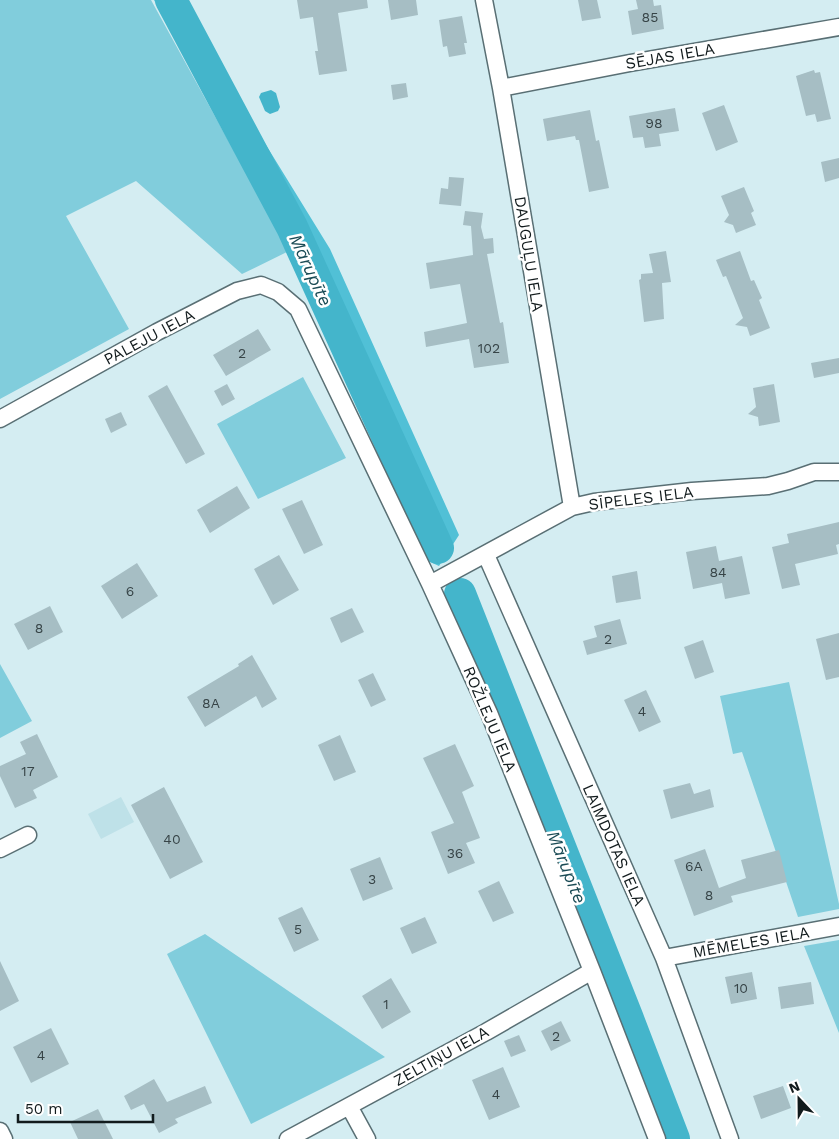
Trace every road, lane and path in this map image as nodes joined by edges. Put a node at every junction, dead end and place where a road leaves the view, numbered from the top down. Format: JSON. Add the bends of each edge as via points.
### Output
{"nodes":[{"id":1,"x":484,"y":0,"type":"edge"},
{"id":2,"x":839,"y":28,"type":"edge"},
{"id":3,"x":501,"y":88,"type":"junction"},
{"id":4,"x":298,"y":309,"type":"joint"},
{"id":5,"x":0,"y":419,"type":"edge"},
{"id":6,"x":839,"y":472,"type":"edge"},
{"id":7,"x":572,"y":508,"type":"junction"},
{"id":8,"x":486,"y":555,"type":"junction"},
{"id":9,"x":430,"y":584,"type":"junction"},
{"id":10,"x":28,"y":835,"type":"dead end"},
{"id":11,"x":0,"y":850,"type":"edge"},
{"id":12,"x":839,"y":926,"type":"edge"},
{"id":13,"x":664,"y":958,"type":"junction"},
{"id":14,"x":592,"y":971,"type":"junction"},
{"id":15,"x":349,"y":1106,"type":"junction"},
{"id":16,"x":0,"y":1131,"type":"edge"},
{"id":17,"x":4,"y":1139,"type":"edge"},
{"id":18,"x":288,"y":1139,"type":"edge"},
{"id":19,"x":368,"y":1139,"type":"edge"},
{"id":20,"x":657,"y":1139,"type":"edge"},
{"id":21,"x":730,"y":1139,"type":"edge"}],
"edges":[{"from":1,"to":3,"type":"street","name":"DAUGUĻU IELA"},
{"from":2,"to":3,"type":"street","name":"SĒJAS IELA"},
{"from":3,"to":7,"type":"street","name":"DAUGUĻU IELA"},
{"from":4,"to":5,"type":"street","name":"PALEJU IELA","via":[[278,292],[260,285],[237,291]]},
{"from":4,"to":9,"type":"street","name":"ROŽLEJU IELA"},
{"from":6,"to":7,"type":"street","name":"SĪPELES IELA","via":[[814,472],[768,486],[692,490],[594,502]]},
{"from":7,"to":8,"type":"street","name":"SĪPELES IELA"},
{"from":8,"to":9,"type":"street","name":"SĪPELES IELA"},
{"from":8,"to":13,"type":"street","name":"LAIMDOTAS IELA"},
{"from":9,"to":14,"type":"street","name":"ROŽLEJU IELA","via":[[489,713]]},
{"from":10,"to":11,"type":"street"},
{"from":12,"to":13,"type":"street","name":"MĒMELES IELA"},
{"from":13,"to":21,"type":"street","name":"LAIMDOTAS IELA"},
{"from":14,"to":15,"type":"street","name":"ZELTIŅU IELA"},
{"from":14,"to":20,"type":"street","name":"ROŽLEJU IELA"},
{"from":15,"to":18,"type":"street","name":"ZELTIŅU IELA"},
{"from":15,"to":19,"type":"street"},
{"from":16,"to":17,"type":"street"}]}
